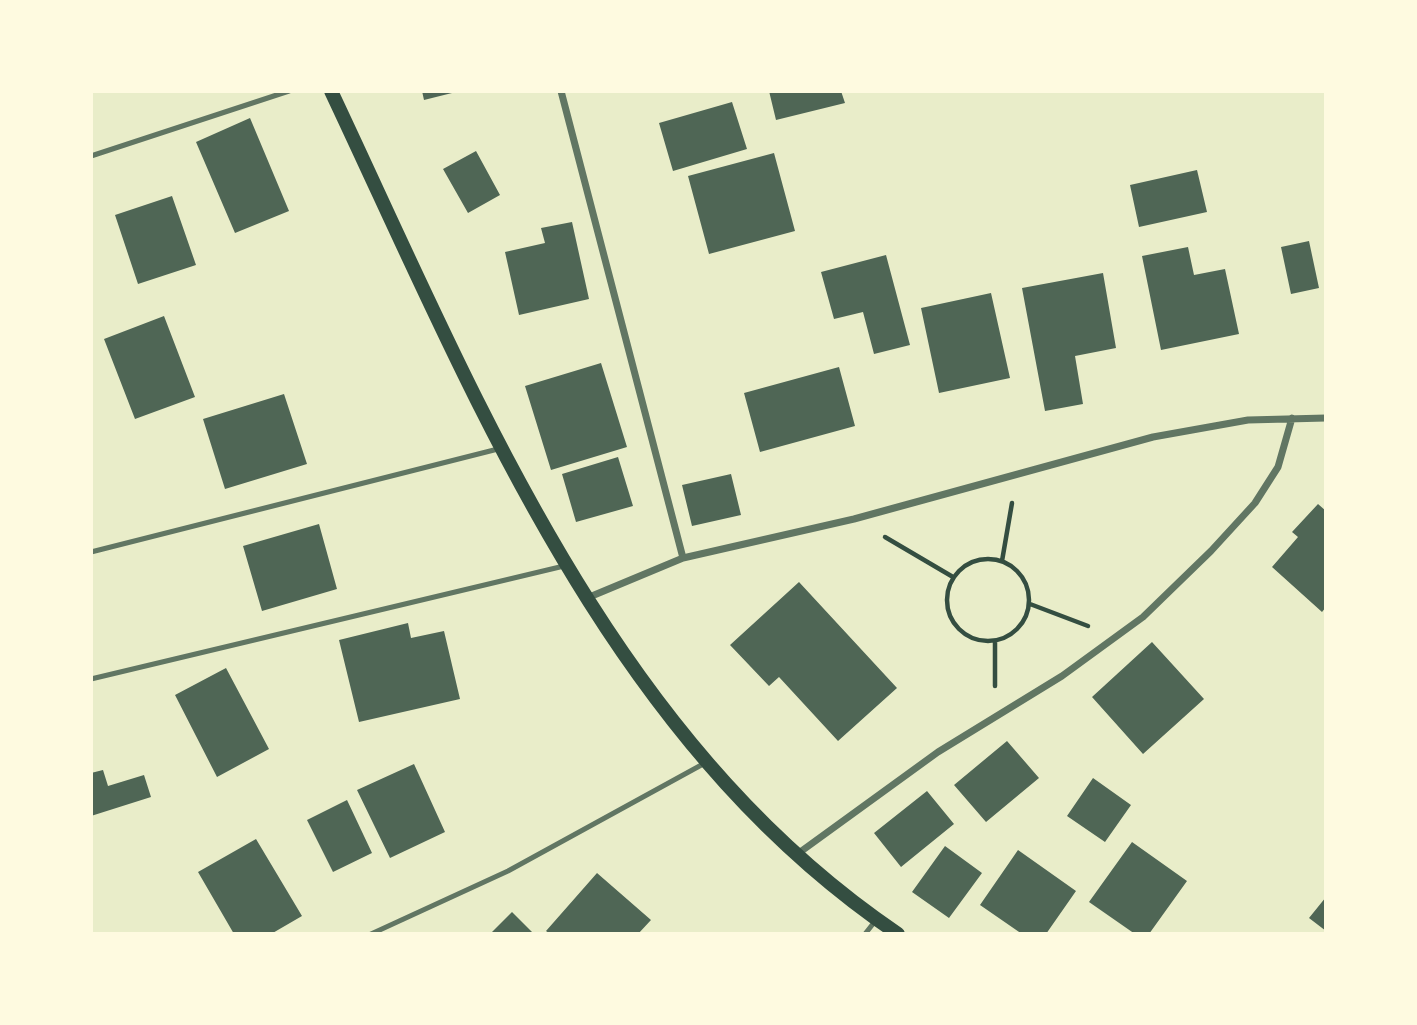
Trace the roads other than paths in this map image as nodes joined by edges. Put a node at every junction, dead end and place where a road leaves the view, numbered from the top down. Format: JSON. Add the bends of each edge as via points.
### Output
{"nodes":[{"id":1,"x":289,"y":91,"type":"edge"},
{"id":2,"x":331,"y":91,"type":"edge"},
{"id":3,"x":561,"y":91,"type":"edge"},
{"id":4,"x":91,"y":156,"type":"edge"},
{"id":5,"x":1293,"y":418,"type":"junction"},
{"id":6,"x":1326,"y":418,"type":"edge"},
{"id":7,"x":502,"y":448,"type":"junction"},
{"id":8,"x":91,"y":552,"type":"edge"},
{"id":9,"x":682,"y":558,"type":"junction"},
{"id":10,"x":566,"y":565,"type":"junction"},
{"id":11,"x":587,"y":598,"type":"junction"},
{"id":12,"x":91,"y":679,"type":"edge"},
{"id":13,"x":708,"y":762,"type":"junction"},
{"id":14,"x":795,"y":855,"type":"junction"},
{"id":15,"x":876,"y":920,"type":"junction"},
{"id":16,"x":371,"y":934,"type":"edge"},
{"id":17,"x":865,"y":934,"type":"edge"},
{"id":18,"x":898,"y":934,"type":"edge"}],
"edges":[{"from":1,"to":4,"type":"lane"},
{"from":2,"to":7,"type":"main road"},
{"from":3,"to":9,"type":"street"},
{"from":5,"to":6,"type":"street"},
{"from":5,"to":9,"type":"street","via":[[1248,420],[1153,437],[854,519]]},
{"from":5,"to":14,"type":"street","via":[[1278,467],[1255,503],[1143,617],[1118,638],[939,752]]},
{"from":7,"to":8,"type":"lane"},
{"from":7,"to":10,"type":"main road"},
{"from":9,"to":11,"type":"street"},
{"from":10,"to":11,"type":"main road"},
{"from":10,"to":12,"type":"lane"},
{"from":11,"to":13,"type":"main road","via":[[658,702]]},
{"from":13,"to":14,"type":"main road"},
{"from":13,"to":16,"type":"lane","via":[[508,871]]},
{"from":14,"to":15,"type":"main road"},
{"from":15,"to":17,"type":"lane"},
{"from":15,"to":18,"type":"main road"}]}
